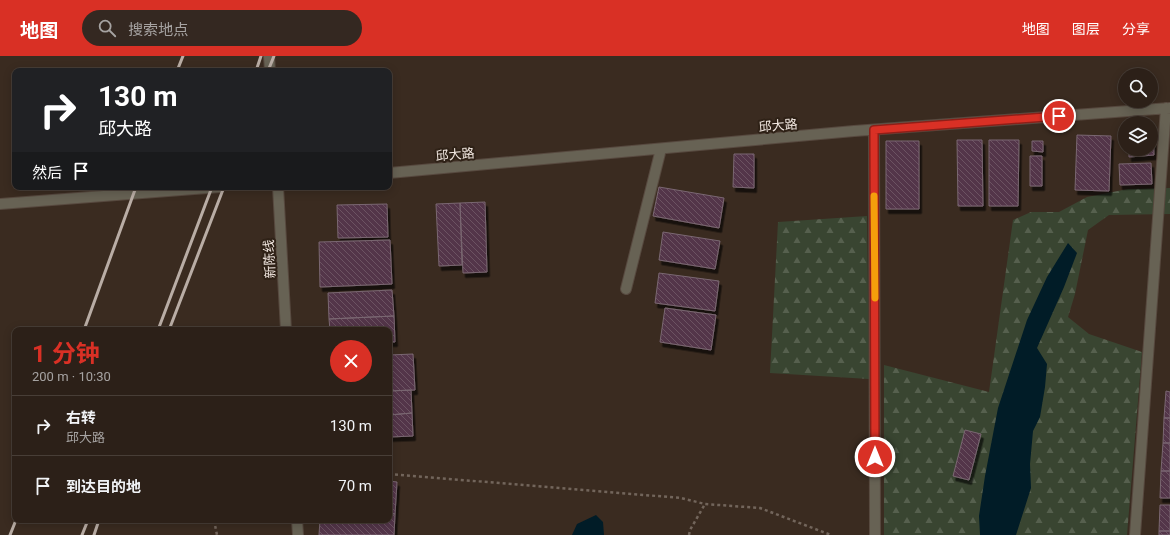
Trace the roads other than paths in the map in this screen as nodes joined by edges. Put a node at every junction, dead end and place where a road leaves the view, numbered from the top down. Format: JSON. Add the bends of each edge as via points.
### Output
{"nodes":[{"id":1,"x":269,"y":56,"type":"edge"},
{"id":2,"x":270,"y":68,"type":"edge"},
{"id":3,"x":1168,"y":108,"type":"edge"},
{"id":4,"x":874,"y":130,"type":"junction"},
{"id":5,"x":660,"y":149,"type":"junction"},
{"id":6,"x":392,"y":173,"type":"edge"},
{"id":7,"x":181,"y":190,"type":"edge"},
{"id":8,"x":278,"y":190,"type":"edge"},
{"id":9,"x":0,"y":204,"type":"edge"},
{"id":10,"x":626,"y":289,"type":"dead end"},
{"id":11,"x":286,"y":327,"type":"edge"},
{"id":12,"x":297,"y":523,"type":"edge"},
{"id":13,"x":298,"y":535,"type":"edge"},
{"id":14,"x":876,"y":535,"type":"edge"},
{"id":15,"x":1136,"y":535,"type":"edge"}],
"edges":[{"from":1,"to":2,"type":"street"},
{"from":3,"to":4,"type":"street","name":"邱大路"},
{"from":3,"to":15,"type":"street"},
{"from":4,"to":5,"type":"street","name":"邱大路"},
{"from":4,"to":14,"type":"street"},
{"from":5,"to":6,"type":"street","name":"邱大路"},
{"from":5,"to":10,"type":"street"},
{"from":7,"to":9,"type":"street"},
{"from":8,"to":11,"type":"street","name":"新陈线"},
{"from":12,"to":13,"type":"street"}]}
